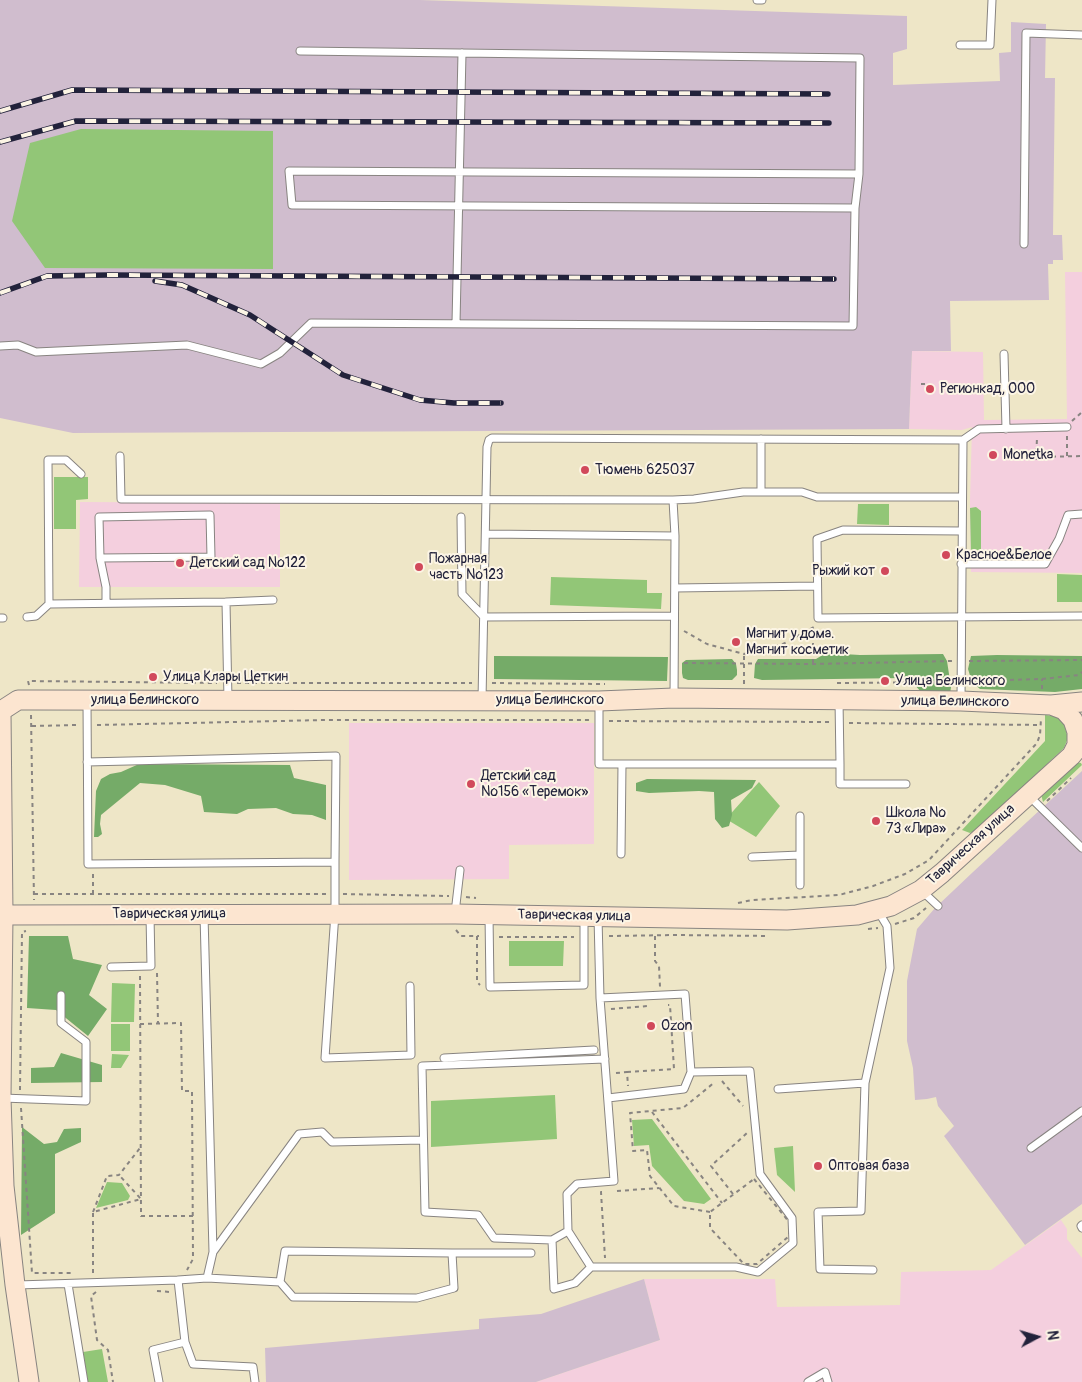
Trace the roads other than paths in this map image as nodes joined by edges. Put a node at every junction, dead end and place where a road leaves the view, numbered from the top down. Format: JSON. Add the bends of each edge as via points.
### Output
{"nodes":[{"id":1,"x":757,"y":0,"type":"edge"},
{"id":2,"x":762,"y":0,"type":"edge"},
{"id":3,"x":992,"y":0,"type":"edge"},
{"id":4,"x":1082,"y":35,"type":"edge"},
{"id":5,"x":960,"y":45,"type":"dead end"},
{"id":6,"x":300,"y":51,"type":"dead end"},
{"id":7,"x":462,"y":53,"type":"junction"},
{"id":8,"x":459,"y":172,"type":"junction"},
{"id":9,"x":859,"y":174,"type":"junction"},
{"id":10,"x":459,"y":206,"type":"junction"},
{"id":11,"x":855,"y":208,"type":"junction"},
{"id":12,"x":1024,"y":244,"type":"dead end"},
{"id":13,"x":456,"y":323,"type":"junction"},
{"id":14,"x":0,"y":346,"type":"edge"},
{"id":15,"x":1004,"y":354,"type":"dead end"},
{"id":16,"x":1067,"y":427,"type":"road end"},
{"id":17,"x":1006,"y":429,"type":"junction"},
{"id":18,"x":761,"y":439,"type":"junction"},
{"id":19,"x":963,"y":440,"type":"junction"},
{"id":20,"x":120,"y":456,"type":"dead end"},
{"id":21,"x":82,"y":474,"type":"dead end"},
{"id":22,"x":762,"y":492,"type":"junction"},
{"id":23,"x":962,"y":497,"type":"junction"},
{"id":24,"x":487,"y":498,"type":"junction"},
{"id":25,"x":673,"y":500,"type":"junction"},
{"id":26,"x":1082,"y":514,"type":"edge"},
{"id":27,"x":462,"y":517,"type":"dead end"},
{"id":28,"x":961,"y":531,"type":"junction"},
{"id":29,"x":486,"y":534,"type":"junction"},
{"id":30,"x":675,"y":536,"type":"junction"},
{"id":31,"x":100,"y":558,"type":"junction"},
{"id":32,"x":961,"y":564,"type":"junction"},
{"id":33,"x":817,"y":586,"type":"junction"},
{"id":34,"x":675,"y":588,"type":"junction"},
{"id":35,"x":273,"y":600,"type":"dead end"},
{"id":36,"x":226,"y":602,"type":"junction"},
{"id":37,"x":106,"y":603,"type":"junction"},
{"id":38,"x":49,"y":604,"type":"junction"},
{"id":39,"x":484,"y":616,"type":"junction"},
{"id":40,"x":674,"y":616,"type":"junction"},
{"id":41,"x":1082,"y":616,"type":"edge"},
{"id":42,"x":27,"y":617,"type":"dead end"},
{"id":43,"x":961,"y":617,"type":"junction"},
{"id":44,"x":674,"y":698,"type":"junction"},
{"id":45,"x":87,"y":700,"type":"junction"},
{"id":46,"x":482,"y":700,"type":"junction"},
{"id":47,"x":599,"y":700,"type":"junction"},
{"id":48,"x":839,"y":700,"type":"junction"},
{"id":49,"x":228,"y":701,"type":"junction"},
{"id":50,"x":961,"y":701,"type":"junction"},
{"id":51,"x":1082,"y":702,"type":"edge"},
{"id":52,"x":1045,"y":704,"type":"junction"},
{"id":53,"x":1076,"y":750,"type":"edge"},
{"id":54,"x":88,"y":762,"type":"junction"},
{"id":55,"x":622,"y":764,"type":"junction"},
{"id":56,"x":840,"y":764,"type":"junction"},
{"id":57,"x":906,"y":784,"type":"dead end"},
{"id":58,"x":0,"y":794,"type":"edge"},
{"id":59,"x":1028,"y":795,"type":"junction"},
{"id":60,"x":800,"y":816,"type":"dead end"},
{"id":61,"x":1082,"y":848,"type":"edge"},
{"id":62,"x":621,"y":854,"type":"dead end"},
{"id":63,"x":800,"y":855,"type":"junction"},
{"id":64,"x":752,"y":857,"type":"dead end"},
{"id":65,"x":335,"y":862,"type":"junction"},
{"id":66,"x":460,"y":870,"type":"dead end"},
{"id":67,"x":800,"y":885,"type":"dead end"},
{"id":68,"x":921,"y":890,"type":"junction"},
{"id":69,"x":456,"y":905,"type":"junction"},
{"id":70,"x":486,"y":906,"type":"junction"},
{"id":71,"x":938,"y":906,"type":"dead end"},
{"id":72,"x":878,"y":910,"type":"junction"},
{"id":73,"x":334,"y":913,"type":"junction"},
{"id":74,"x":150,"y":914,"type":"junction"},
{"id":75,"x":204,"y":914,"type":"junction"},
{"id":76,"x":2,"y":915,"type":"edge"},
{"id":77,"x":591,"y":917,"type":"junction"},
{"id":78,"x":111,"y":967,"type":"dead end"},
{"id":79,"x":410,"y":986,"type":"dead end"},
{"id":80,"x":61,"y":995,"type":"dead end"},
{"id":81,"x":600,"y":998,"type":"junction"},
{"id":82,"x":594,"y":1050,"type":"dead end"},
{"id":83,"x":444,"y":1058,"type":"dead end"},
{"id":84,"x":605,"y":1059,"type":"junction"},
{"id":85,"x":691,"y":1072,"type":"junction"},
{"id":86,"x":865,"y":1083,"type":"junction"},
{"id":87,"x":778,"y":1090,"type":"dead end"},
{"id":88,"x":1,"y":1098,"type":"edge"},
{"id":89,"x":608,"y":1098,"type":"junction"},
{"id":90,"x":1082,"y":1111,"type":"edge"},
{"id":91,"x":422,"y":1140,"type":"junction"},
{"id":92,"x":1031,"y":1148,"type":"dead end"},
{"id":93,"x":568,"y":1231,"type":"junction"},
{"id":94,"x":552,"y":1240,"type":"junction"},
{"id":95,"x":213,"y":1252,"type":"junction"},
{"id":96,"x":452,"y":1253,"type":"junction"},
{"id":97,"x":531,"y":1253,"type":"dead end"},
{"id":98,"x":591,"y":1267,"type":"junction"},
{"id":99,"x":873,"y":1270,"type":"dead end"},
{"id":100,"x":208,"y":1278,"type":"junction"},
{"id":101,"x":178,"y":1280,"type":"junction"},
{"id":102,"x":280,"y":1282,"type":"junction"},
{"id":103,"x":68,"y":1284,"type":"junction"},
{"id":104,"x":14,"y":1285,"type":"junction"},
{"id":105,"x":185,"y":1342,"type":"junction"},
{"id":106,"x":29,"y":1382,"type":"edge"},
{"id":107,"x":84,"y":1382,"type":"edge"},
{"id":108,"x":159,"y":1382,"type":"edge"},
{"id":109,"x":255,"y":1382,"type":"edge"},
{"id":110,"x":808,"y":1382,"type":"edge"},
{"id":111,"x":828,"y":1382,"type":"edge"}],
"edges":[{"from":1,"to":2,"type":"lane"},
{"from":3,"to":5,"type":"lane","via":[[990,45]]},
{"from":4,"to":12,"type":"lane","via":[[1026,33]]},
{"from":6,"to":7,"type":"lane"},
{"from":7,"to":8,"type":"lane"},
{"from":7,"to":9,"type":"lane","via":[[860,58]]},
{"from":8,"to":9,"type":"lane"},
{"from":8,"to":10,"type":"lane"},
{"from":8,"to":10,"type":"lane","via":[[289,171],[292,205]]},
{"from":9,"to":11,"type":"lane"},
{"from":10,"to":11,"type":"lane"},
{"from":10,"to":13,"type":"lane"},
{"from":11,"to":13,"type":"lane","via":[[853,326]]},
{"from":13,"to":14,"type":"lane","via":[[310,323],[280,353],[261,364],[187,345],[36,352],[18,345]]},
{"from":15,"to":17,"type":"lane"},
{"from":16,"to":17,"type":"lane"},
{"from":17,"to":19,"type":"lane","via":[[979,429]]},
{"from":18,"to":19,"type":"lane"},
{"from":18,"to":22,"type":"lane"},
{"from":18,"to":24,"type":"lane","via":[[492,438],[487,447]]},
{"from":19,"to":23,"type":"lane"},
{"from":20,"to":24,"type":"lane","via":[[121,499]]},
{"from":21,"to":38,"type":"lane","via":[[66,460],[48,460]]},
{"from":22,"to":23,"type":"lane","via":[[802,492],[817,497]]},
{"from":22,"to":25,"type":"lane"},
{"from":23,"to":28,"type":"lane"},
{"from":24,"to":25,"type":"lane"},
{"from":24,"to":29,"type":"lane"},
{"from":25,"to":30,"type":"lane"},
{"from":26,"to":32,"type":"lane","via":[[1068,515],[1045,564]]},
{"from":27,"to":39,"type":"lane","via":[[462,594]]},
{"from":28,"to":32,"type":"lane"},
{"from":28,"to":33,"type":"lane","via":[[843,530],[817,539]]},
{"from":29,"to":30,"type":"lane"},
{"from":29,"to":39,"type":"lane"},
{"from":30,"to":34,"type":"lane"},
{"from":31,"to":31,"type":"lane","via":[[99,516],[210,515],[211,557]]},
{"from":31,"to":37,"type":"lane"},
{"from":32,"to":43,"type":"lane"},
{"from":33,"to":34,"type":"lane"},
{"from":33,"to":43,"type":"lane","via":[[818,618]]},
{"from":34,"to":40,"type":"lane"},
{"from":35,"to":36,"type":"lane"},
{"from":36,"to":37,"type":"lane"},
{"from":36,"to":49,"type":"lane"},
{"from":37,"to":38,"type":"lane"},
{"from":38,"to":42,"type":"lane","via":[[36,616]]},
{"from":39,"to":40,"type":"lane"},
{"from":39,"to":46,"type":"lane"},
{"from":40,"to":44,"type":"lane"},
{"from":41,"to":43,"type":"lane"},
{"from":43,"to":50,"type":"lane"},
{"from":44,"to":47,"type":"street","name":"улица Белинского"},
{"from":44,"to":48,"type":"street","name":"улица Белинского"},
{"from":45,"to":49,"type":"street","name":"улица Белинского"},
{"from":45,"to":54,"type":"lane"},
{"from":45,"to":58,"type":"street","name":"улица Белинского","via":[[18,700],[0,711]]},
{"from":46,"to":47,"type":"street","name":"улица Белинского"},
{"from":46,"to":49,"type":"street","name":"улица Белинского"},
{"from":47,"to":55,"type":"lane","via":[[599,764]]},
{"from":48,"to":50,"type":"street","name":"улица Белинского"},
{"from":48,"to":56,"type":"lane"},
{"from":50,"to":52,"type":"street","name":"улица Белинского"},
{"from":51,"to":52,"type":"street","name":"улица Белинского"},
{"from":52,"to":53,"type":"street","via":[[1064,710],[1073,720],[1077,732]]},
{"from":53,"to":59,"type":"street","name":"Таврическая улица"},
{"from":54,"to":65,"type":"lane","via":[[88,864]]},
{"from":54,"to":65,"type":"lane","via":[[336,756]]},
{"from":55,"to":56,"type":"lane"},
{"from":55,"to":62,"type":"lane"},
{"from":56,"to":57,"type":"lane","via":[[840,784]]},
{"from":58,"to":76,"type":"street"},
{"from":59,"to":61,"type":"lane"},
{"from":59,"to":68,"type":"street","name":"Таврическая улица"},
{"from":60,"to":63,"type":"lane"},
{"from":63,"to":64,"type":"lane"},
{"from":63,"to":67,"type":"lane"},
{"from":65,"to":73,"type":"lane"},
{"from":66,"to":69,"type":"lane"},
{"from":68,"to":71,"type":"lane"},
{"from":68,"to":72,"type":"street","name":"Таврическая улица"},
{"from":69,"to":70,"type":"street","name":"Таврическая улица"},
{"from":69,"to":73,"type":"street","name":"Таврическая улица"},
{"from":70,"to":77,"type":"street","name":"Таврическая улица"},
{"from":70,"to":77,"type":"lane","via":[[490,987],[584,986]]},
{"from":72,"to":77,"type":"street","name":"Таврическая улица","via":[[857,915],[787,920]]},
{"from":72,"to":86,"type":"lane","via":[[887,926],[890,968]]},
{"from":73,"to":75,"type":"street","name":"Таврическая улица"},
{"from":73,"to":79,"type":"lane","via":[[326,1058],[411,1055]]},
{"from":74,"to":75,"type":"street","name":"Таврическая улица"},
{"from":74,"to":76,"type":"street","name":"Таврическая улица"},
{"from":74,"to":78,"type":"lane","via":[[151,966]]},
{"from":75,"to":95,"type":"lane"},
{"from":76,"to":88,"type":"street"},
{"from":77,"to":81,"type":"lane"},
{"from":80,"to":88,"type":"lane","via":[[61,1023],[86,1042],[86,1102]]},
{"from":81,"to":84,"type":"lane"},
{"from":81,"to":85,"type":"lane","via":[[686,994]]},
{"from":82,"to":83,"type":"lane"},
{"from":84,"to":89,"type":"lane"},
{"from":84,"to":91,"type":"lane","via":[[422,1066]]},
{"from":85,"to":89,"type":"lane","via":[[684,1089]]},
{"from":85,"to":98,"type":"lane","via":[[750,1071],[760,1174],[792,1218],[793,1243],[758,1272],[736,1267]]},
{"from":86,"to":87,"type":"lane"},
{"from":86,"to":99,"type":"lane","via":[[862,1211],[818,1212],[820,1269]]},
{"from":88,"to":104,"type":"street","via":[[4,1186]]},
{"from":89,"to":93,"type":"lane","via":[[614,1181],[577,1184],[567,1194]]},
{"from":90,"to":92,"type":"lane"},
{"from":91,"to":94,"type":"lane","via":[[425,1212],[478,1215],[494,1238]]},
{"from":91,"to":95,"type":"lane","via":[[332,1142],[322,1132],[299,1134]]},
{"from":93,"to":94,"type":"lane"},
{"from":93,"to":98,"type":"lane"},
{"from":94,"to":98,"type":"lane","via":[[554,1289],[575,1283]]},
{"from":95,"to":100,"type":"lane"},
{"from":96,"to":97,"type":"lane"},
{"from":96,"to":102,"type":"lane","via":[[285,1251]]},
{"from":96,"to":102,"type":"lane","via":[[454,1288],[417,1298],[294,1297]]},
{"from":100,"to":101,"type":"lane"},
{"from":100,"to":102,"type":"lane"},
{"from":101,"to":103,"type":"lane"},
{"from":101,"to":105,"type":"lane"},
{"from":103,"to":104,"type":"lane"},
{"from":103,"to":107,"type":"lane"},
{"from":104,"to":106,"type":"street"},
{"from":105,"to":108,"type":"lane","via":[[153,1350]]},
{"from":105,"to":109,"type":"lane","via":[[193,1364],[253,1367]]},
{"from":110,"to":111,"type":"lane","via":[[826,1372]]}]}
